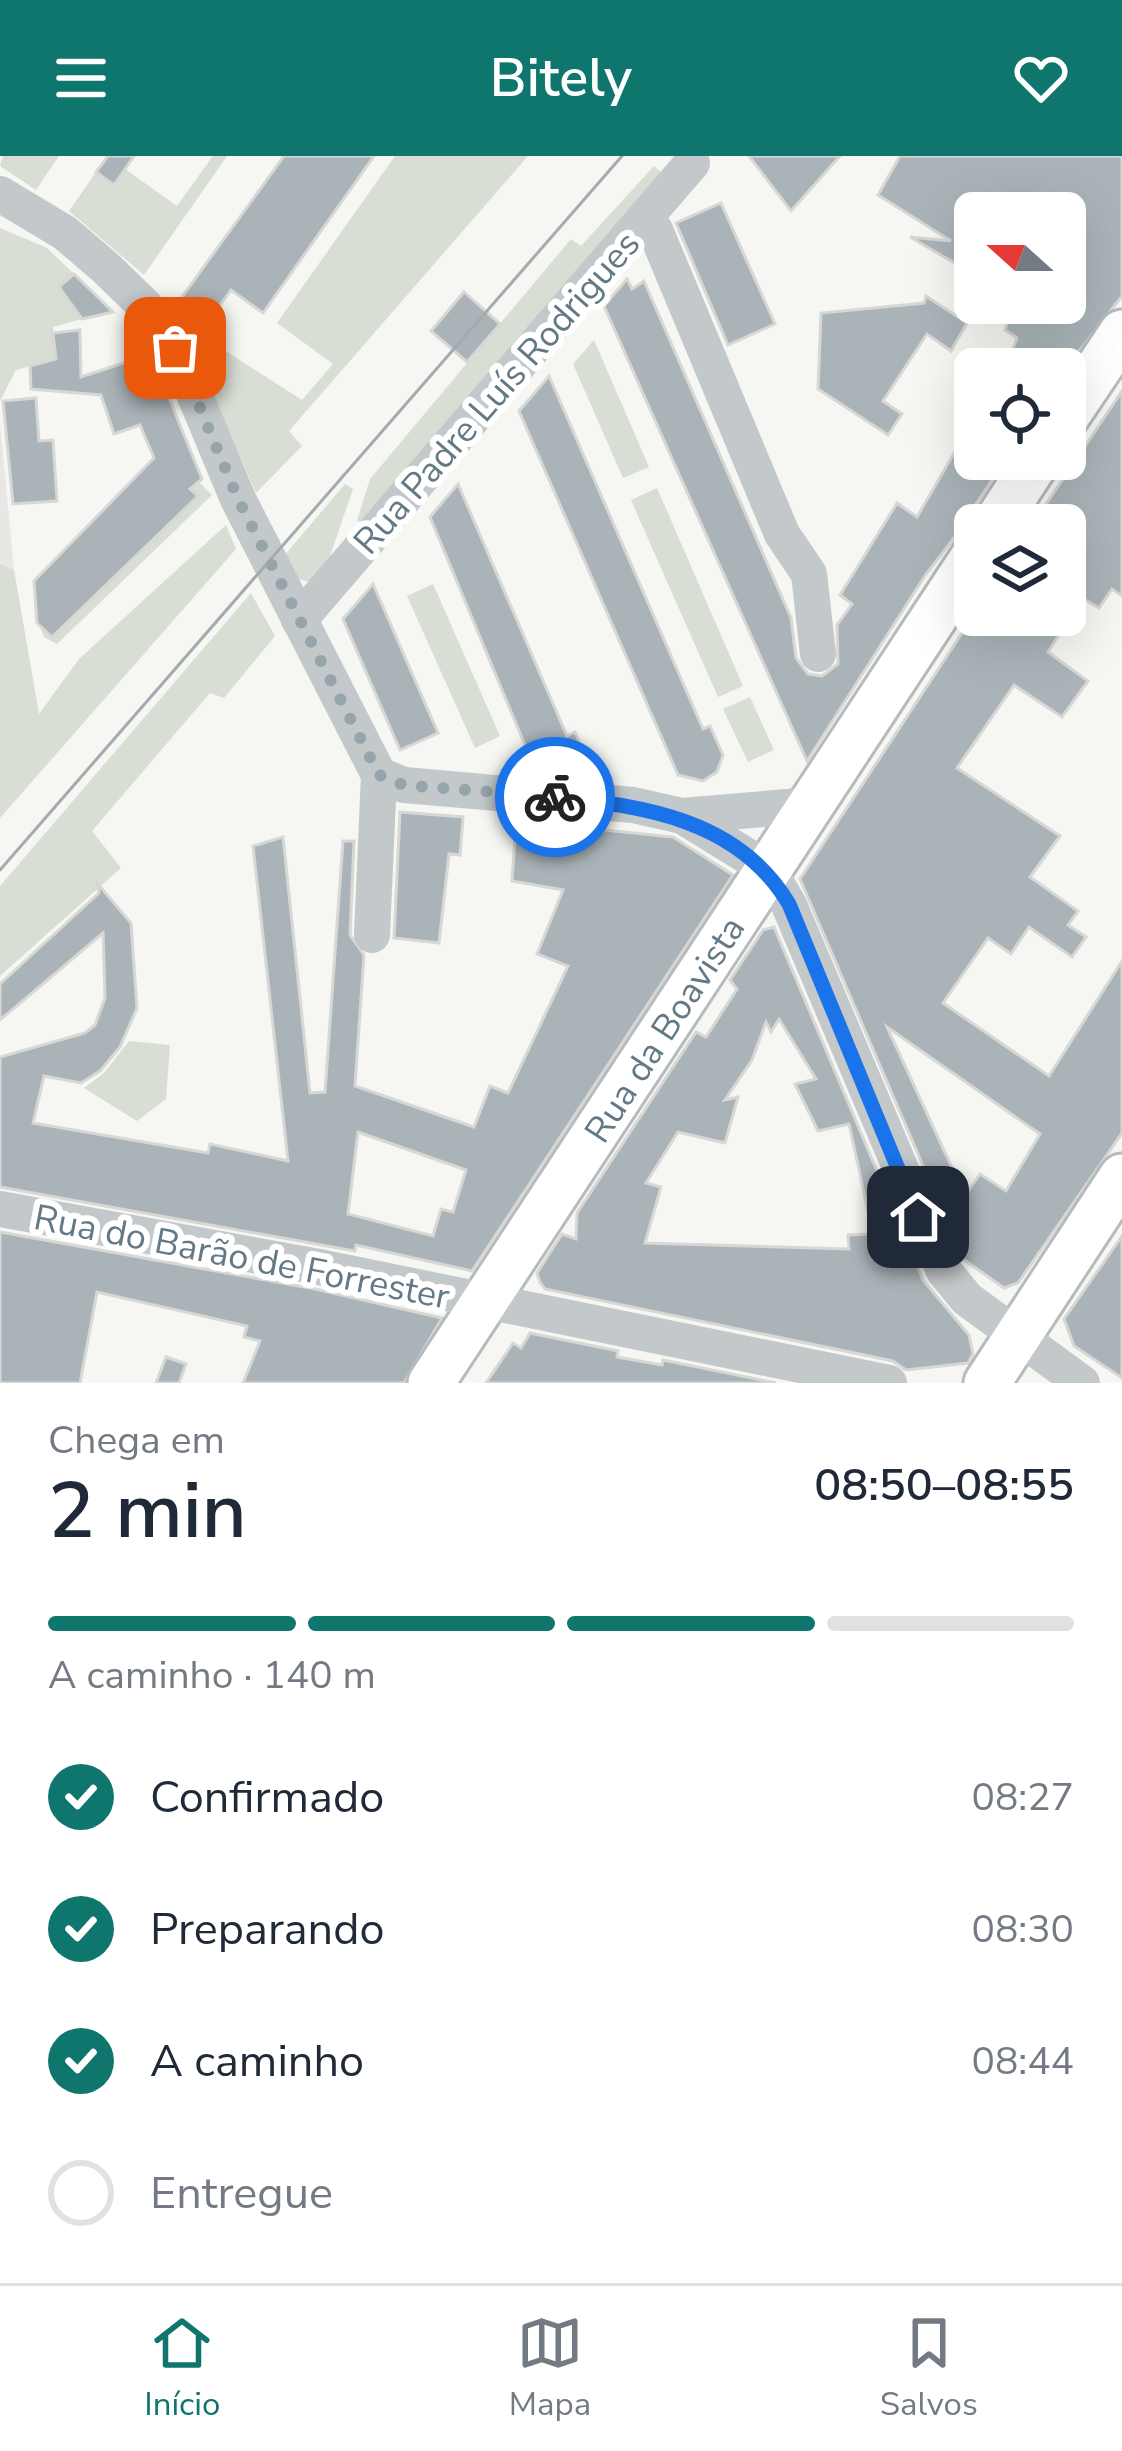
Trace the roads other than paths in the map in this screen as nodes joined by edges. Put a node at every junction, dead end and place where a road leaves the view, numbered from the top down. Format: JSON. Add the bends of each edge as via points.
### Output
{"nodes":[{"id":1,"x":692,"y":163,"type":"dead end"},
{"id":2,"x":0,"y":194,"type":"edge"},
{"id":3,"x":655,"y":230,"type":"dead end"},
{"id":4,"x":1122,"y":332,"type":"edge"},
{"id":5,"x":1086,"y":386,"type":"edge"},
{"id":6,"x":954,"y":586,"type":"edge"},
{"id":7,"x":298,"y":620,"type":"junction"},
{"id":8,"x":818,"y":654,"type":"dead end"},
{"id":9,"x":379,"y":775,"type":"junction"},
{"id":10,"x":810,"y":805,"type":"junction"},
{"id":11,"x":682,"y":816,"type":"junction"},
{"id":12,"x":768,"y":869,"type":"junction"},
{"id":13,"x":372,"y":934,"type":"dead end"},
{"id":14,"x":1122,"y":1177,"type":"edge"},
{"id":15,"x":0,"y":1209,"type":"edge"},
{"id":16,"x":484,"y":1302,"type":"junction"},
{"id":17,"x":1020,"y":1336,"type":"junction"},
{"id":18,"x":845,"y":1379,"type":"edge"},
{"id":19,"x":431,"y":1383,"type":"edge"},
{"id":20,"x":889,"y":1383,"type":"edge"},
{"id":21,"x":987,"y":1383,"type":"edge"},
{"id":22,"x":1082,"y":1383,"type":"edge"}],
"edges":[{"from":1,"to":7,"type":"street","name":"Rua Padre Luís Rodrigues"},
{"from":2,"to":7,"type":"street","via":[[64,233],[175,348]]},
{"from":3,"to":8,"type":"street","via":[[782,534],[809,574]]},
{"from":4,"to":5,"type":"main road"},
{"from":6,"to":10,"type":"main road","name":"Rua da Boavista"},
{"from":7,"to":9,"type":"street"},
{"from":9,"to":11,"type":"street","via":[[404,785]]},
{"from":9,"to":13,"type":"street"},
{"from":10,"to":11,"type":"street"},
{"from":10,"to":12,"type":"main road","name":"Rua da Boavista"},
{"from":11,"to":12,"type":"street"},
{"from":12,"to":16,"type":"main road","name":"Rua da Boavista"},
{"from":12,"to":17,"type":"street","via":[[937,1258],[967,1299]]},
{"from":14,"to":17,"type":"main road"},
{"from":15,"to":16,"type":"street","name":"Rua do Barão de Forrester"},
{"from":16,"to":18,"type":"street","name":"Rua do Barão de Forrester"},
{"from":16,"to":19,"type":"main road","name":"Rua da Boavista"},
{"from":17,"to":21,"type":"main road"},
{"from":17,"to":22,"type":"street"},
{"from":18,"to":20,"type":"street","name":"Rua do Barão de Forrester"}]}
